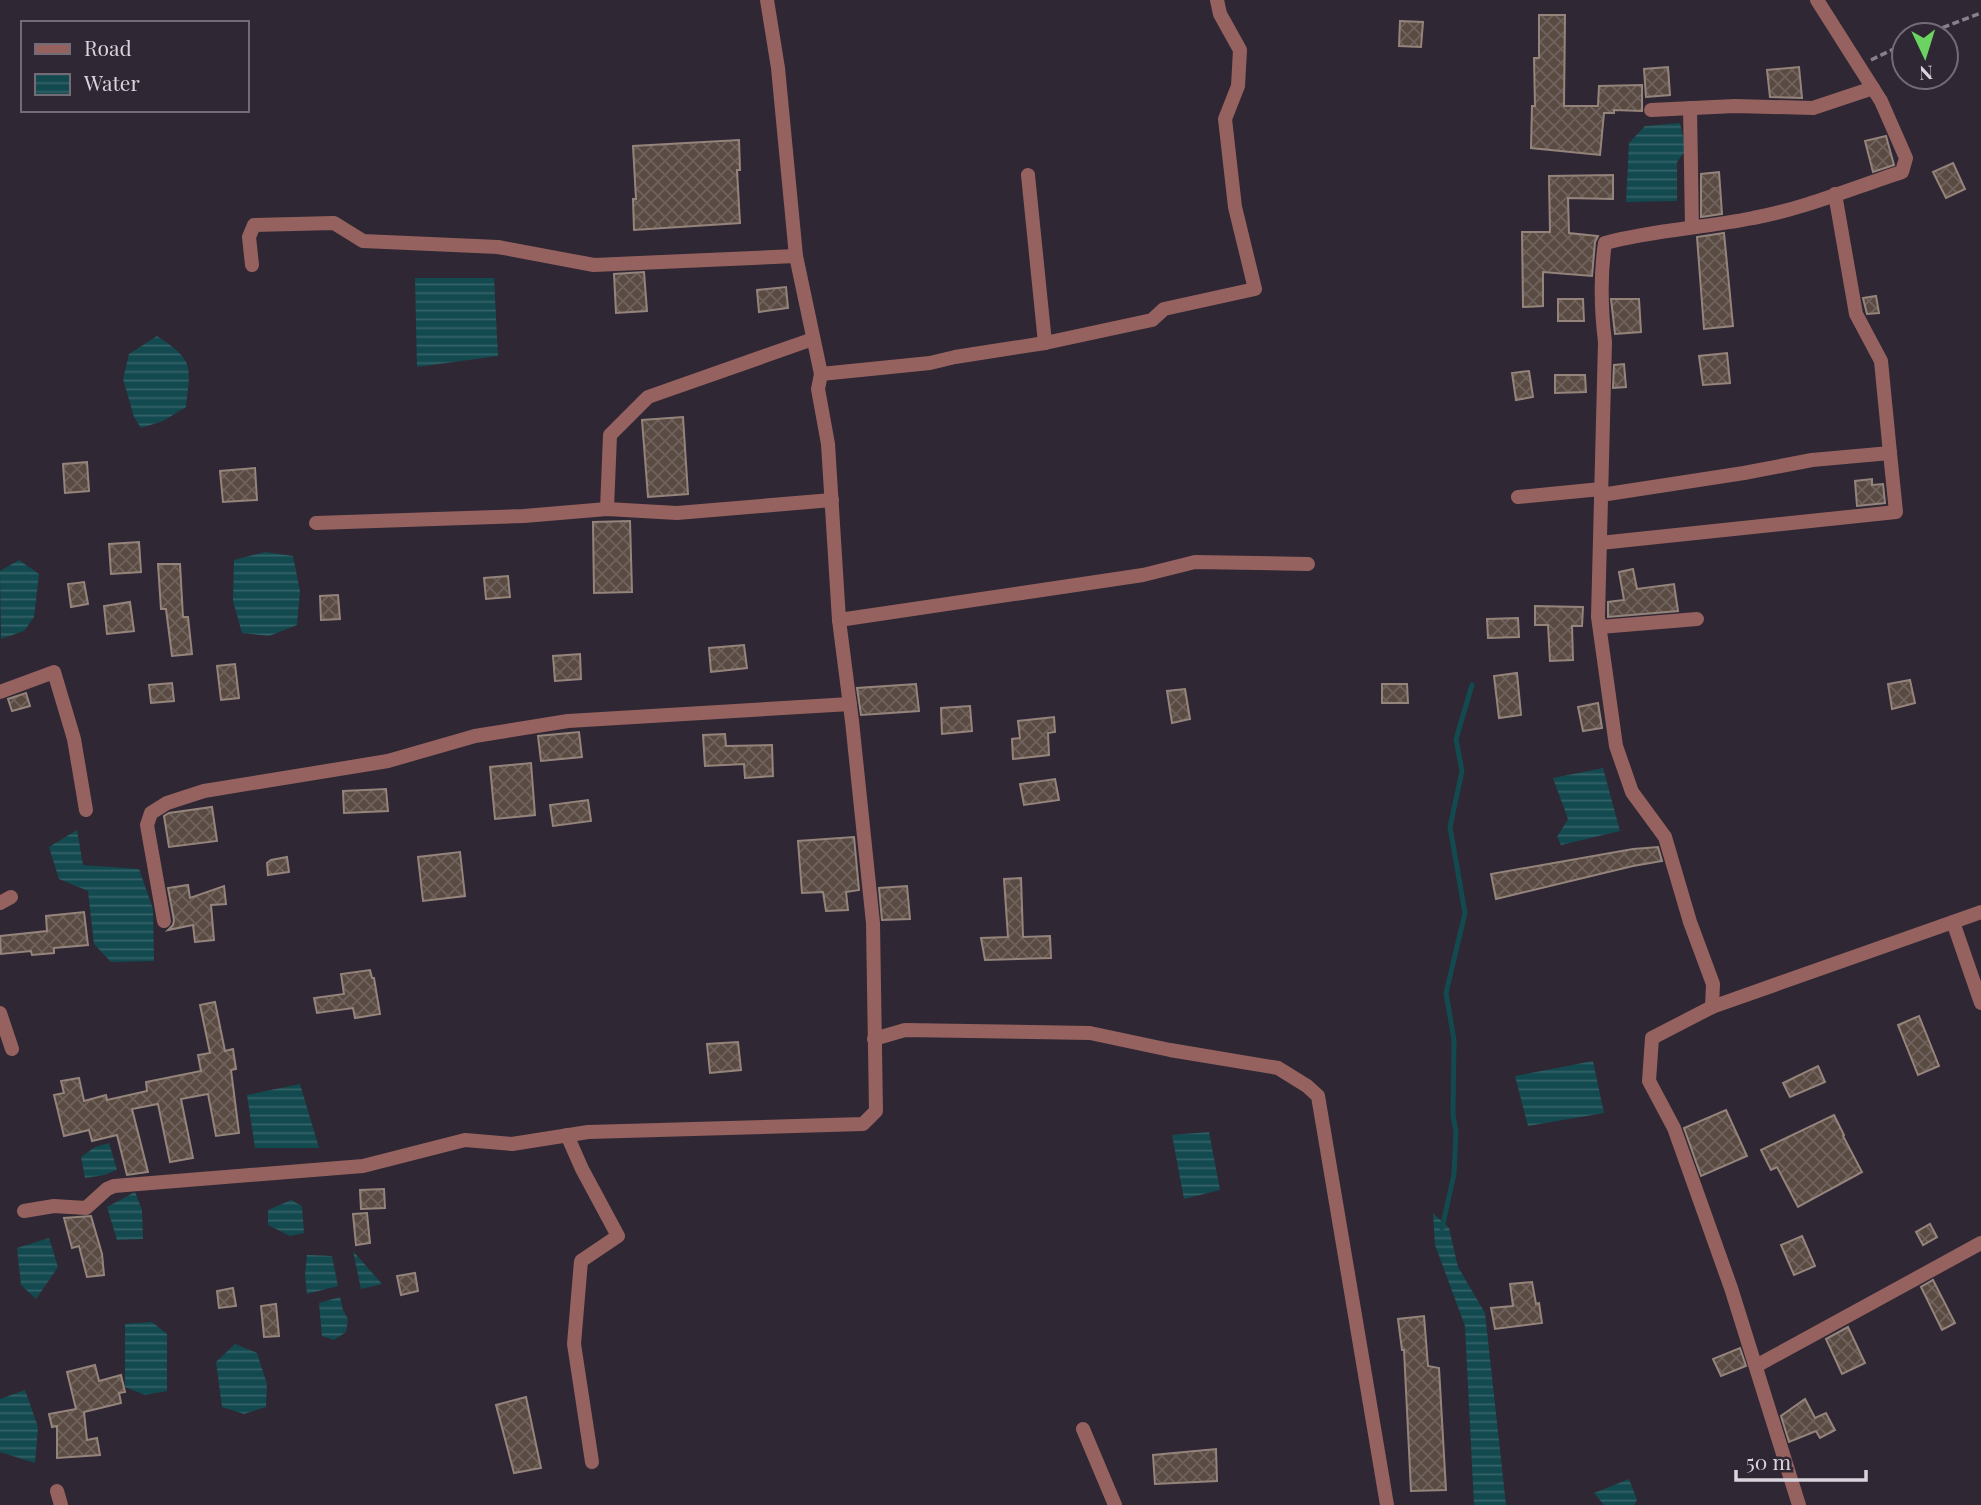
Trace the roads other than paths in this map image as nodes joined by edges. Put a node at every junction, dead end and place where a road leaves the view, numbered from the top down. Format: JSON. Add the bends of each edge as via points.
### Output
{"nodes":[{"id":1,"x":767,"y":0,"type":"edge"},
{"id":2,"x":1217,"y":0,"type":"edge"},
{"id":3,"x":1816,"y":0,"type":"edge"},
{"id":4,"x":1873,"y":88,"type":"junction"},
{"id":5,"x":1690,"y":108,"type":"junction"},
{"id":6,"x":1651,"y":110,"type":"dead end"},
{"id":7,"x":1028,"y":175,"type":"dead end"},
{"id":8,"x":1835,"y":194,"type":"junction"},
{"id":9,"x":1692,"y":228,"type":"junction"},
{"id":10,"x":796,"y":256,"type":"junction"},
{"id":11,"x":252,"y":265,"type":"dead end"},
{"id":12,"x":813,"y":339,"type":"junction"},
{"id":13,"x":1045,"y":343,"type":"junction"},
{"id":14,"x":821,"y":374,"type":"junction"},
{"id":15,"x":1890,"y":453,"type":"junction"},
{"id":16,"x":1601,"y":492,"type":"junction"},
{"id":17,"x":1518,"y":497,"type":"dead end"},
{"id":18,"x":832,"y":500,"type":"junction"},
{"id":19,"x":607,"y":509,"type":"junction"},
{"id":20,"x":316,"y":523,"type":"dead end"},
{"id":21,"x":1600,"y":543,"type":"junction"},
{"id":22,"x":1308,"y":564,"type":"dead end"},
{"id":23,"x":1697,"y":619,"type":"dead end"},
{"id":24,"x":839,"y":621,"type":"junction"},
{"id":25,"x":1600,"y":627,"type":"junction"},
{"id":26,"x":0,"y":692,"type":"edge"},
{"id":27,"x":850,"y":704,"type":"junction"},
{"id":28,"x":86,"y":810,"type":"dead end"},
{"id":29,"x":1981,"y":912,"type":"edge"},
{"id":30,"x":164,"y":921,"type":"dead end"},
{"id":31,"x":1954,"y":922,"type":"junction"},
{"id":32,"x":1981,"y":1003,"type":"edge"},
{"id":33,"x":1712,"y":1007,"type":"junction"},
{"id":34,"x":0,"y":1013,"type":"edge"},
{"id":35,"x":874,"y":1039,"type":"junction"},
{"id":36,"x":12,"y":1049,"type":"dead end"},
{"id":37,"x":567,"y":1135,"type":"junction"},
{"id":38,"x":24,"y":1211,"type":"dead end"},
{"id":39,"x":1981,"y":1243,"type":"edge"},
{"id":40,"x":1756,"y":1366,"type":"junction"},
{"id":41,"x":1083,"y":1429,"type":"dead end"},
{"id":42,"x":592,"y":1462,"type":"dead end"},
{"id":43,"x":1115,"y":1505,"type":"edge"},
{"id":44,"x":1387,"y":1505,"type":"edge"},
{"id":45,"x":1799,"y":1505,"type":"edge"}],
"edges":[{"from":1,"to":10,"type":"street"},
{"from":2,"to":13,"type":"street","via":[[1240,50],[1238,86],[1225,119],[1235,207],[1255,289],[1164,309],[1152,320]]},
{"from":3,"to":4,"type":"street"},
{"from":4,"to":5,"type":"street","via":[[1813,108]]},
{"from":4,"to":8,"type":"street","via":[[1906,158],[1902,172]]},
{"from":5,"to":6,"type":"street"},
{"from":5,"to":9,"type":"street"},
{"from":7,"to":13,"type":"street"},
{"from":8,"to":9,"type":"street","via":[[1755,218]]},
{"from":8,"to":15,"type":"street","via":[[1856,314],[1881,361]]},
{"from":9,"to":16,"type":"street","via":[[1605,243],[1601,263],[1605,342]]},
{"from":10,"to":11,"type":"street","via":[[594,265],[498,247],[363,241],[334,223],[254,225],[249,237]]},
{"from":10,"to":12,"type":"street"},
{"from":12,"to":14,"type":"street"},
{"from":12,"to":19,"type":"street","via":[[648,397],[610,435]]},
{"from":13,"to":14,"type":"street","via":[[930,363]]},
{"from":14,"to":18,"type":"street","via":[[818,389]]},
{"from":15,"to":16,"type":"street"},
{"from":15,"to":21,"type":"street","via":[[1896,512]]},
{"from":16,"to":17,"type":"street"},
{"from":16,"to":21,"type":"street"},
{"from":18,"to":19,"type":"street","via":[[677,513]]},
{"from":18,"to":24,"type":"street"},
{"from":19,"to":20,"type":"street"},
{"from":21,"to":25,"type":"street"},
{"from":22,"to":24,"type":"street","via":[[1195,562],[1143,575]]},
{"from":23,"to":25,"type":"street"},
{"from":24,"to":27,"type":"street"},
{"from":25,"to":33,"type":"street","via":[[1616,746],[1632,792],[1665,837],[1713,985]]},
{"from":26,"to":28,"type":"street","via":[[54,672],[74,739]]},
{"from":27,"to":30,"type":"street","via":[[568,721],[475,736],[388,761],[204,791],[167,803],[151,813],[147,825]]},
{"from":27,"to":35,"type":"street","via":[[873,923]]},
{"from":29,"to":31,"type":"street"},
{"from":31,"to":32,"type":"street"},
{"from":31,"to":33,"type":"street"},
{"from":33,"to":40,"type":"street","via":[[1652,1038],[1649,1081],[1674,1129]]},
{"from":34,"to":36,"type":"street"},
{"from":35,"to":37,"type":"street","via":[[876,1111],[863,1124]]},
{"from":35,"to":44,"type":"street","via":[[905,1030],[1090,1033],[1278,1068],[1307,1086],[1318,1096]]},
{"from":37,"to":38,"type":"street","via":[[512,1144],[465,1140],[363,1166],[114,1186],[86,1208],[54,1206]]},
{"from":37,"to":42,"type":"street","via":[[618,1236],[581,1261],[574,1344]]},
{"from":39,"to":40,"type":"street"},
{"from":40,"to":45,"type":"street"},
{"from":41,"to":43,"type":"street"}]}
